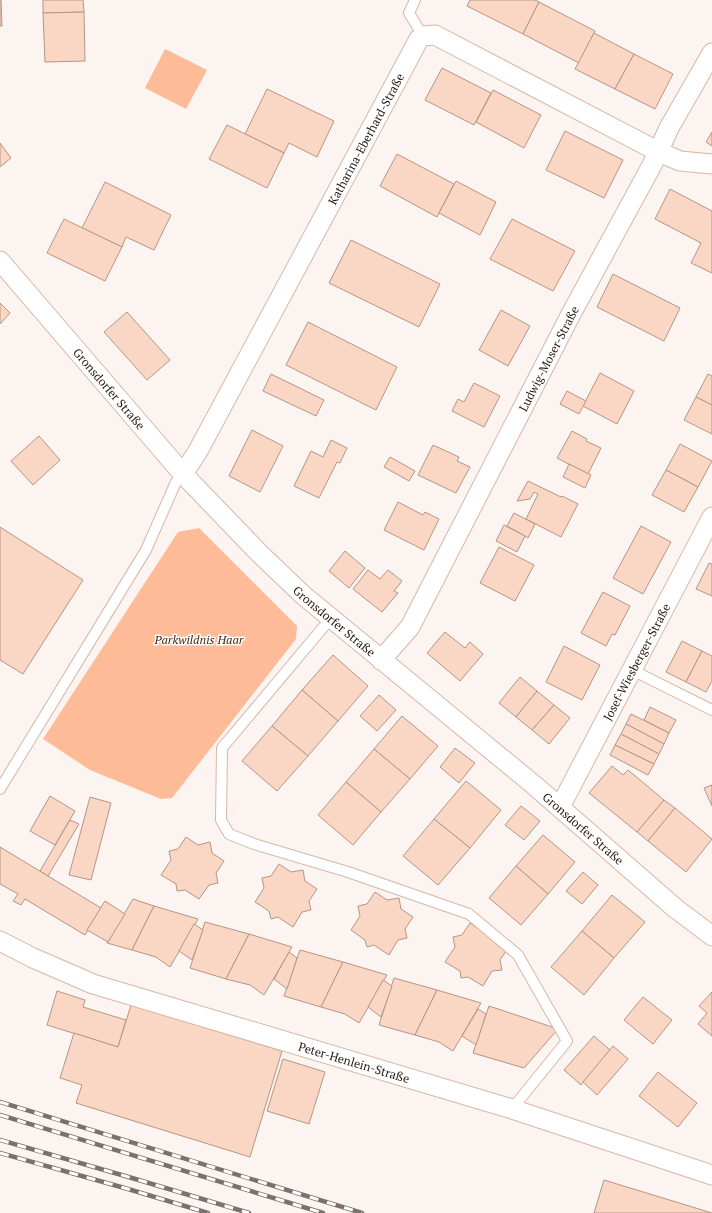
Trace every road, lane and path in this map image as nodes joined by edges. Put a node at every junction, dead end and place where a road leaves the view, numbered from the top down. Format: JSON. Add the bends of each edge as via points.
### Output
{"nodes":[{"id":1,"x":415,"y":0,"type":"edge"},
{"id":2,"x":421,"y":38,"type":"junction"},
{"id":3,"x":712,"y":53,"type":"edge"},
{"id":4,"x":659,"y":152,"type":"junction"},
{"id":5,"x":712,"y":164,"type":"edge"},
{"id":6,"x":0,"y":261,"type":"edge"},
{"id":7,"x":183,"y":474,"type":"junction"},
{"id":8,"x":712,"y":517,"type":"edge"},
{"id":9,"x":331,"y":618,"type":"junction"},
{"id":10,"x":381,"y":660,"type":"junction"},
{"id":11,"x":632,"y":670,"type":"junction"},
{"id":12,"x":712,"y":710,"type":"edge"},
{"id":13,"x":0,"y":789,"type":"edge"},
{"id":14,"x":560,"y":807,"type":"junction"},
{"id":15,"x":712,"y":936,"type":"edge"},
{"id":16,"x":0,"y":941,"type":"edge"},
{"id":17,"x":512,"y":1109,"type":"junction"},
{"id":18,"x":712,"y":1174,"type":"edge"}],
"edges":[{"from":1,"to":2,"type":"lane","via":[[409,13]]},
{"from":2,"to":4,"type":"street","via":[[435,35]]},
{"from":2,"to":7,"type":"street","name":"Katharina-Eberhard-Straße","via":[[198,451]]},
{"from":3,"to":4,"type":"street","name":"Ludwig-Moser-Straße","via":[[669,128]]},
{"from":4,"to":5,"type":"street","via":[[680,160]]},
{"from":4,"to":10,"type":"street","name":"Ludwig-Moser-Straße","via":[[571,314],[410,626]]},
{"from":6,"to":7,"type":"street","name":"Gronsdorfer Straße"},
{"from":7,"to":9,"type":"street","name":"Gronsdorfer Straße","via":[[259,553]]},
{"from":7,"to":13,"type":"lane","via":[[176,482],[146,550]]},
{"from":8,"to":11,"type":"street","name":"Josef-Wiesberger-Straße"},
{"from":9,"to":10,"type":"street","name":"Gronsdorfer Straße"},
{"from":9,"to":17,"type":"lane","via":[[222,748],[222,820],[229,834],[254,844],[348,872],[469,914],[518,955],[567,1041]]},
{"from":10,"to":14,"type":"street","name":"Gronsdorfer Straße"},
{"from":11,"to":12,"type":"lane"},
{"from":11,"to":14,"type":"street","name":"Josef-Wiesberger-Straße"},
{"from":14,"to":15,"type":"street","name":"Gronsdorfer Straße","via":[[675,908]]},
{"from":16,"to":17,"type":"street","name":"Peter-Henlein-Straße","via":[[93,984]]},
{"from":17,"to":18,"type":"street","name":"Peter-Henlein-Straße"}]}
